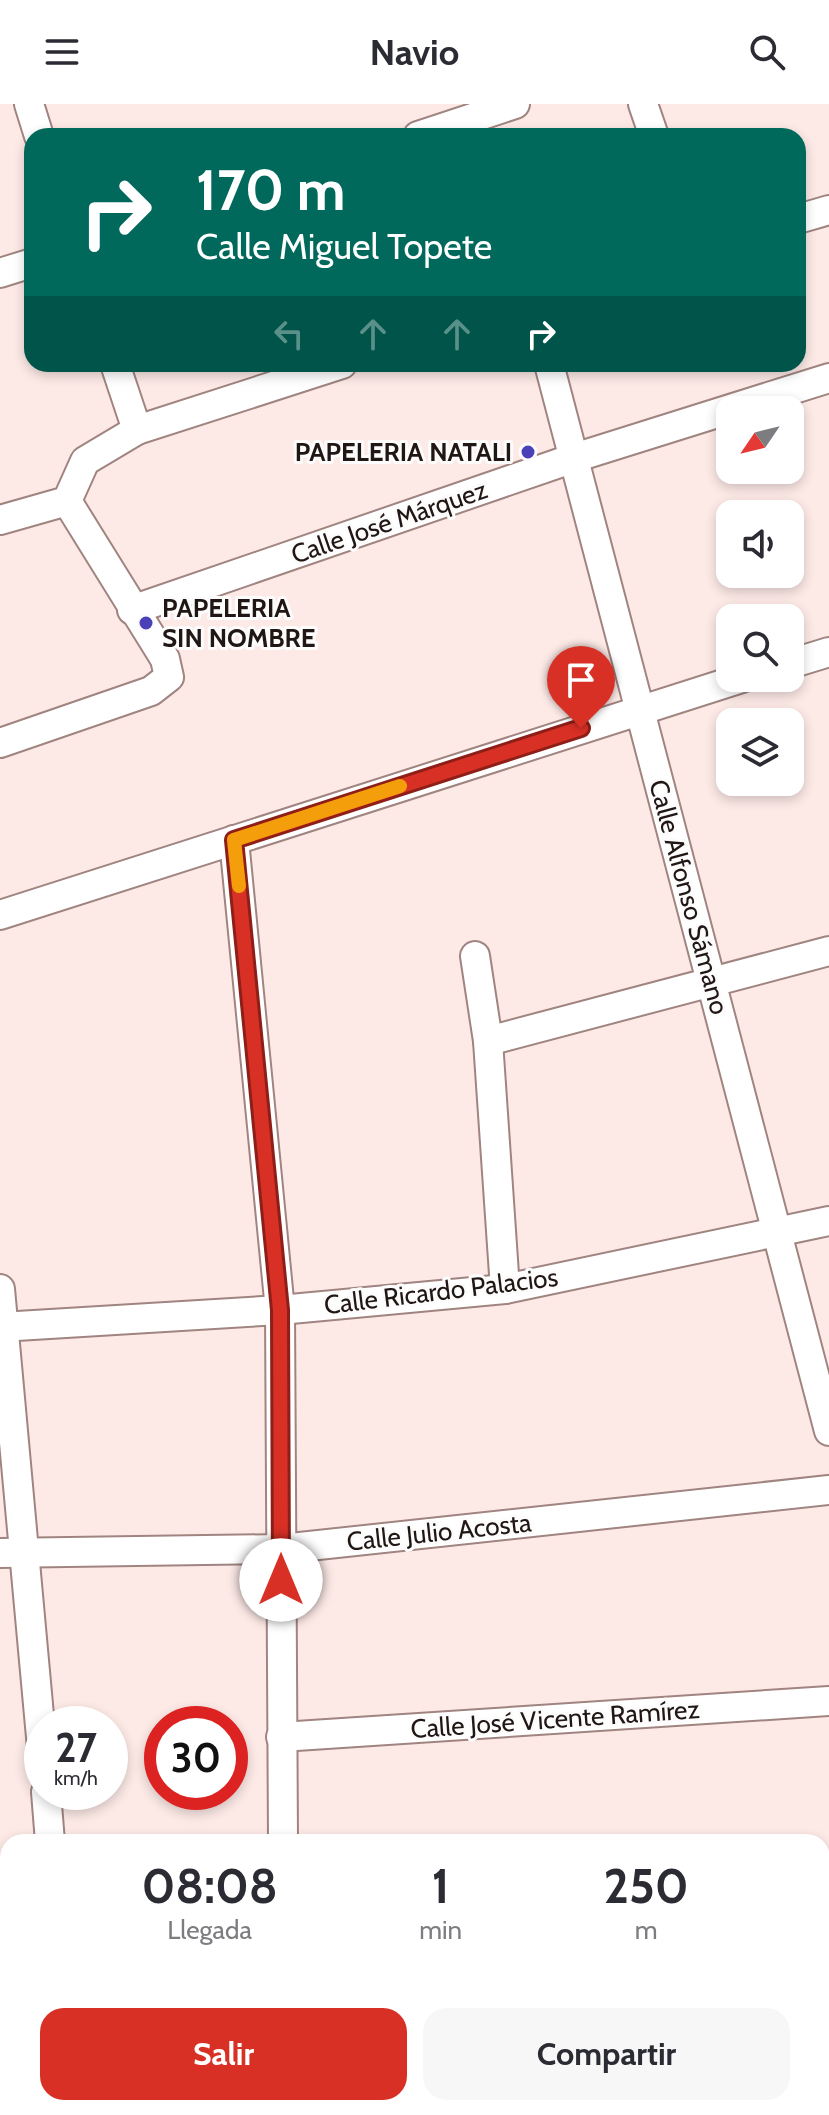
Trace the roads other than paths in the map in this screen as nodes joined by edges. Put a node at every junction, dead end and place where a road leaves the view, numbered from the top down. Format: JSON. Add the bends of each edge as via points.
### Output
{"nodes":[{"id":1,"x":29,"y":104,"type":"edge"},
{"id":2,"x":515,"y":104,"type":"edge"},
{"id":3,"x":643,"y":104,"type":"edge"},
{"id":4,"x":36,"y":128,"type":"edge"},
{"id":5,"x":442,"y":128,"type":"edge"},
{"id":6,"x":651,"y":128,"type":"edge"},
{"id":7,"x":829,"y":210,"type":"edge"},
{"id":8,"x":806,"y":217,"type":"edge"},
{"id":9,"x":24,"y":266,"type":"edge"},
{"id":10,"x":0,"y":273,"type":"edge"},
{"id":11,"x":118,"y":372,"type":"edge"},
{"id":12,"x":317,"y":372,"type":"edge"},
{"id":13,"x":551,"y":372,"type":"edge"},
{"id":14,"x":829,"y":378,"type":"edge"},
{"id":15,"x":137,"y":430,"type":"junction"},
{"id":16,"x":574,"y":458,"type":"junction"},
{"id":17,"x":67,"y":501,"type":"junction"},
{"id":18,"x":0,"y":520,"type":"edge"},
{"id":19,"x":132,"y":610,"type":"junction"},
{"id":20,"x":829,"y":652,"type":"edge"},
{"id":21,"x":804,"y":660,"type":"edge"},
{"id":22,"x":716,"y":686,"type":"edge"},
{"id":23,"x":639,"y":709,"type":"junction"},
{"id":24,"x":0,"y":743,"type":"edge"},
{"id":25,"x":234,"y":840,"type":"junction"},
{"id":26,"x":0,"y":915,"type":"edge"},
{"id":27,"x":829,"y":951,"type":"edge"},
{"id":28,"x":475,"y":956,"type":"dead end"},
{"id":29,"x":712,"y":985,"type":"junction"},
{"id":30,"x":488,"y":1041,"type":"junction"},
{"id":31,"x":829,"y":1221,"type":"edge"},
{"id":32,"x":777,"y":1232,"type":"junction"},
{"id":33,"x":0,"y":1289,"type":"edge"},
{"id":34,"x":505,"y":1289,"type":"junction"},
{"id":35,"x":280,"y":1310,"type":"junction"},
{"id":36,"x":3,"y":1327,"type":"edge"},
{"id":37,"x":829,"y":1431,"type":"edge"},
{"id":38,"x":829,"y":1490,"type":"edge"},
{"id":39,"x":281,"y":1549,"type":"junction"},
{"id":40,"x":13,"y":1553,"type":"edge"},
{"id":41,"x":829,"y":1701,"type":"edge"},
{"id":42,"x":36,"y":1706,"type":"edge"},
{"id":43,"x":281,"y":1737,"type":"junction"},
{"id":44,"x":47,"y":1810,"type":"edge"},
{"id":45,"x":49,"y":1834,"type":"edge"},
{"id":46,"x":283,"y":1834,"type":"edge"}],
"edges":[{"from":1,"to":4,"type":"street"},
{"from":2,"to":5,"type":"street"},
{"from":3,"to":6,"type":"street"},
{"from":7,"to":8,"type":"street"},
{"from":9,"to":10,"type":"street"},
{"from":11,"to":15,"type":"street"},
{"from":12,"to":15,"type":"street"},
{"from":13,"to":16,"type":"street","name":"Calle Alfonso Sámano"},
{"from":14,"to":16,"type":"street","name":"Calle José Márquez"},
{"from":15,"to":17,"type":"street","via":[[85,461]]},
{"from":16,"to":19,"type":"street","name":"Calle José Márquez"},
{"from":16,"to":23,"type":"street","name":"Calle Alfonso Sámano"},
{"from":17,"to":18,"type":"street"},
{"from":17,"to":19,"type":"street"},
{"from":19,"to":24,"type":"street","via":[[165,659],[169,677],[151,691]]},
{"from":20,"to":21,"type":"street"},
{"from":22,"to":23,"type":"street"},
{"from":23,"to":25,"type":"street"},
{"from":23,"to":29,"type":"street","name":"Calle Alfonso Sámano"},
{"from":25,"to":26,"type":"street"},
{"from":25,"to":35,"type":"street"},
{"from":27,"to":29,"type":"street"},
{"from":28,"to":30,"type":"street"},
{"from":29,"to":30,"type":"street"},
{"from":29,"to":32,"type":"street","name":"Calle Alfonso Sámano"},
{"from":30,"to":34,"type":"street"},
{"from":31,"to":32,"type":"street","name":"Calle Ricardo Palacios"},
{"from":32,"to":34,"type":"street","name":"Calle Ricardo Palacios"},
{"from":32,"to":37,"type":"street","name":"Calle Alfonso Sámano"},
{"from":33,"to":36,"type":"street"},
{"from":34,"to":35,"type":"street","name":"Calle Ricardo Palacios"},
{"from":35,"to":36,"type":"street","name":"Calle Ricardo Palacios"},
{"from":35,"to":39,"type":"street"},
{"from":36,"to":40,"type":"street"},
{"from":38,"to":39,"type":"street","name":"Calle Julio Acosta"},
{"from":39,"to":40,"type":"street","name":"Calle Julio Acosta"},
{"from":39,"to":43,"type":"street"},
{"from":40,"to":42,"type":"street"},
{"from":41,"to":43,"type":"street","name":"Calle José Vicente Ramírez"},
{"from":43,"to":46,"type":"street"},
{"from":44,"to":45,"type":"street"}]}
